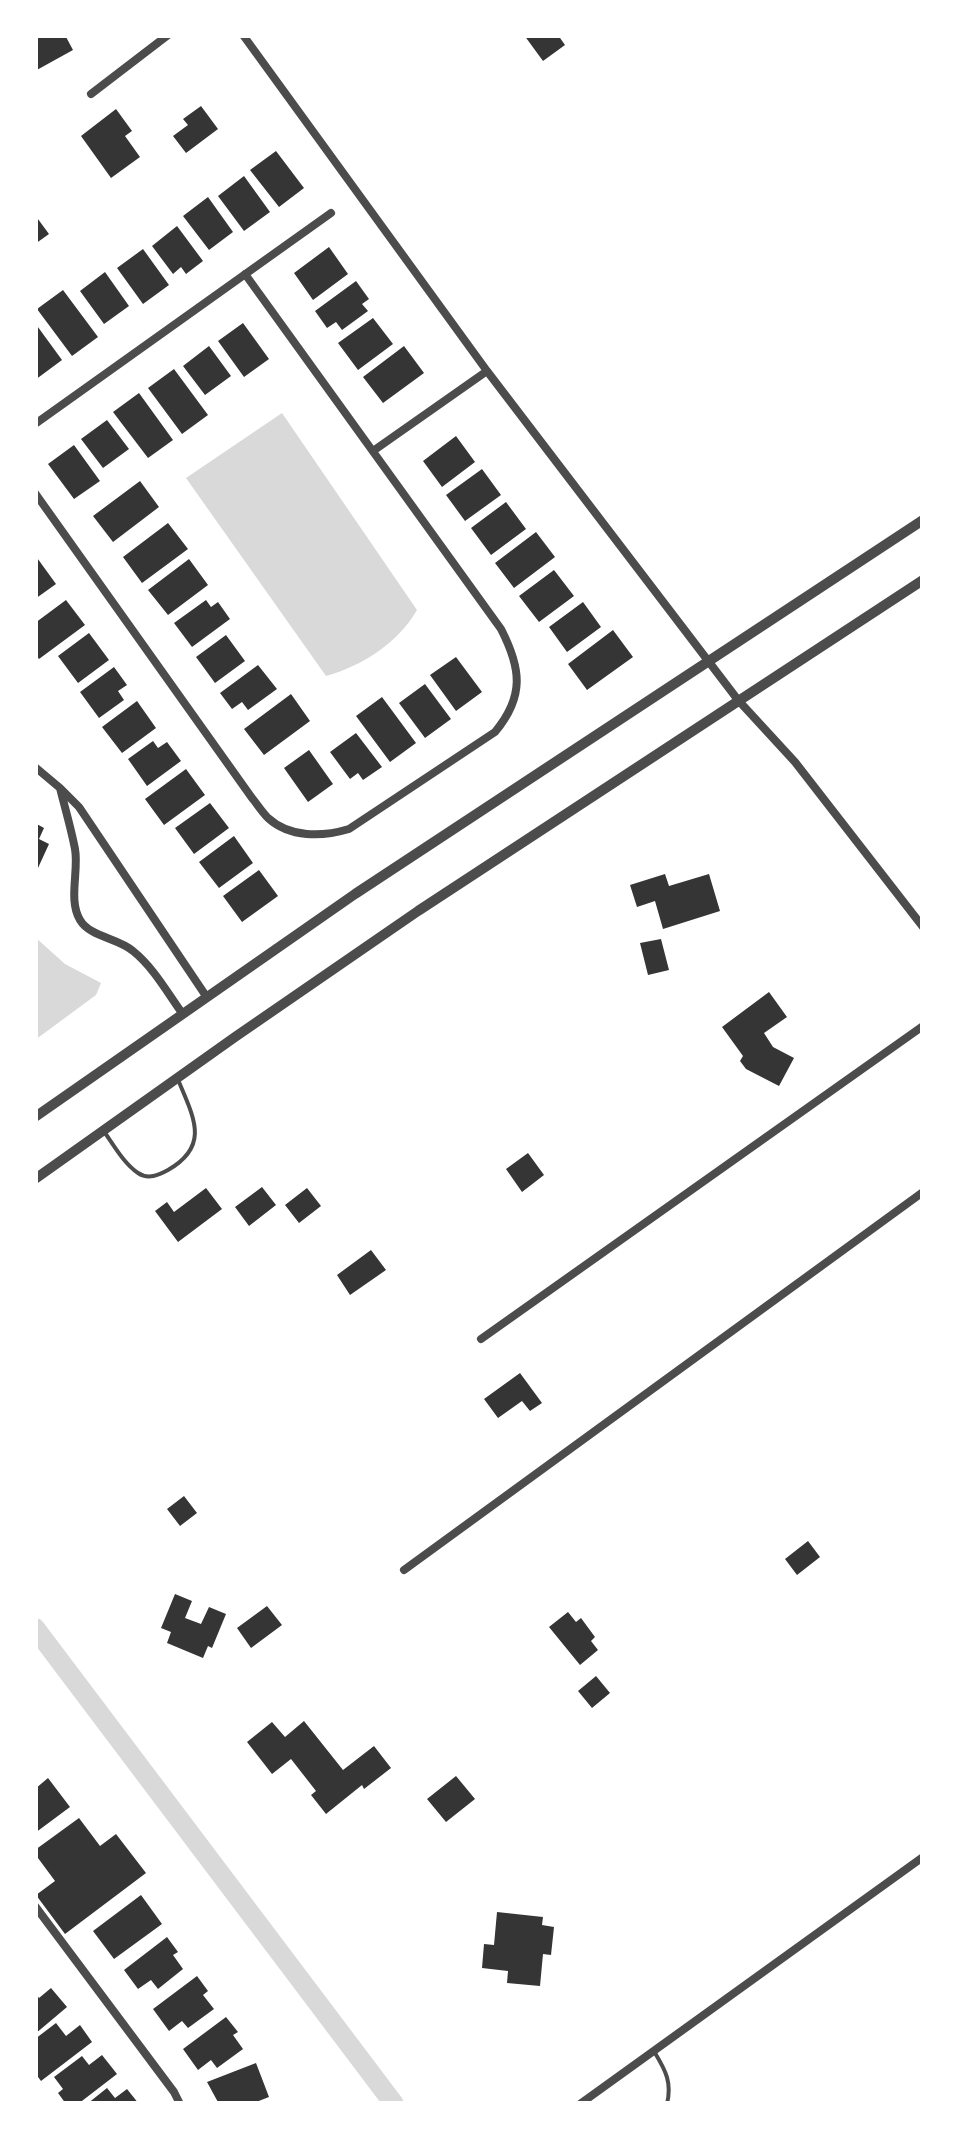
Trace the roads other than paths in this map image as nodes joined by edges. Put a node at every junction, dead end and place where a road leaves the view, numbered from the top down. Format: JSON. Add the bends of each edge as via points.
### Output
{"nodes":[{"id":1,"x":168,"y":35,"type":"edge"},
{"id":2,"x":243,"y":35,"type":"edge"},
{"id":3,"x":91,"y":94,"type":"dead end"},
{"id":4,"x":330,"y":213,"type":"dead end"},
{"id":5,"x":244,"y":274,"type":"junction"},
{"id":6,"x":487,"y":371,"type":"junction"},
{"id":7,"x":35,"y":424,"type":"edge"},
{"id":8,"x":372,"y":451,"type":"junction"},
{"id":9,"x":35,"y":493,"type":"edge"},
{"id":10,"x":923,"y":520,"type":"edge"},
{"id":11,"x":923,"y":580,"type":"edge"},
{"id":12,"x":708,"y":661,"type":"junction"},
{"id":13,"x":738,"y":700,"type":"junction"},
{"id":14,"x":35,"y":767,"type":"edge"},
{"id":15,"x":60,"y":788,"type":"junction"},
{"id":16,"x":923,"y":927,"type":"edge"},
{"id":17,"x":206,"y":996,"type":"junction"},
{"id":18,"x":182,"y":1013,"type":"junction"},
{"id":19,"x":923,"y":1026,"type":"edge"},
{"id":20,"x":178,"y":1078,"type":"junction"},
{"id":21,"x":35,"y":1118,"type":"edge"},
{"id":22,"x":104,"y":1130,"type":"junction"},
{"id":23,"x":35,"y":1179,"type":"edge"},
{"id":24,"x":923,"y":1192,"type":"edge"},
{"id":25,"x":481,"y":1339,"type":"dead end"},
{"id":26,"x":404,"y":1570,"type":"dead end"},
{"id":27,"x":923,"y":1857,"type":"edge"},
{"id":28,"x":35,"y":1906,"type":"edge"},
{"id":29,"x":653,"y":2050,"type":"junction"},
{"id":30,"x":180,"y":2104,"type":"edge"},
{"id":31,"x":580,"y":2104,"type":"edge"},
{"id":32,"x":668,"y":2104,"type":"edge"}],
"edges":[{"from":1,"to":3,"type":"street"},
{"from":2,"to":6,"type":"street"},
{"from":4,"to":5,"type":"street"},
{"from":5,"to":7,"type":"street"},
{"from":5,"to":8,"type":"street"},
{"from":6,"to":8,"type":"street"},
{"from":6,"to":12,"type":"street"},
{"from":8,"to":9,"type":"street","via":[[501,629],[515,656],[517,679],[514,700],[495,732],[348,830],[330,835],[306,835],[268,819]]},
{"from":10,"to":12,"type":"street"},
{"from":11,"to":13,"type":"street"},
{"from":12,"to":13,"type":"street"},
{"from":12,"to":17,"type":"street"},
{"from":13,"to":16,"type":"street","via":[[795,762]]},
{"from":13,"to":20,"type":"street"},
{"from":14,"to":15,"type":"street"},
{"from":15,"to":17,"type":"street"},
{"from":15,"to":18,"type":"street","via":[[76,853],[82,924],[134,952]]},
{"from":17,"to":18,"type":"street"},
{"from":18,"to":21,"type":"street"},
{"from":19,"to":25,"type":"street"},
{"from":20,"to":22,"type":"street"},
{"from":20,"to":22,"type":"lane","via":[[197,1131],[193,1148],[176,1165],[144,1176]]},
{"from":22,"to":23,"type":"street"},
{"from":24,"to":26,"type":"street"},
{"from":27,"to":29,"type":"street"},
{"from":28,"to":30,"type":"street"},
{"from":29,"to":31,"type":"street"},
{"from":29,"to":32,"type":"lane","via":[[668,2073]]}]}
